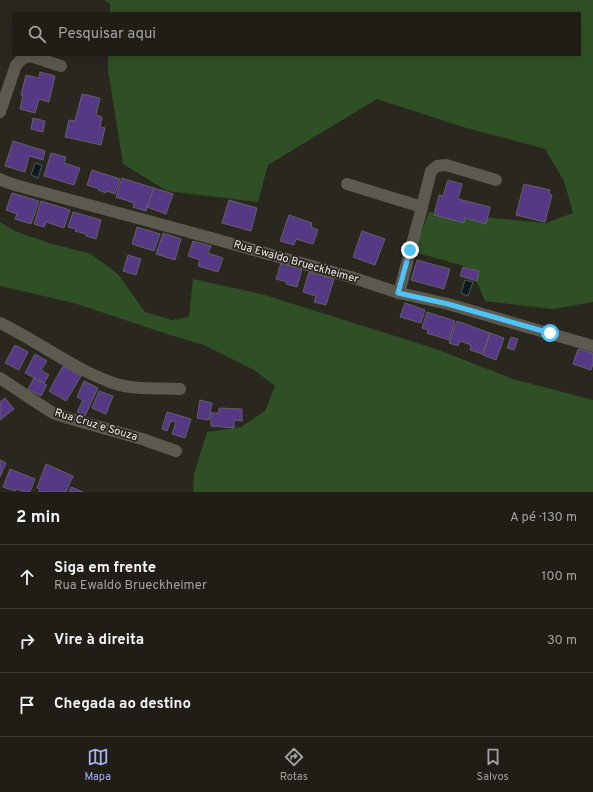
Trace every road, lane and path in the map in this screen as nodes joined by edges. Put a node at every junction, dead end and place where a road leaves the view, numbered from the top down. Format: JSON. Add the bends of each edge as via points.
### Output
{"nodes":[{"id":1,"x":61,"y":66,"type":"dead end"},
{"id":2,"x":0,"y":112,"type":"edge"},
{"id":3,"x":0,"y":178,"type":"edge"},
{"id":4,"x":496,"y":180,"type":"dead end"},
{"id":5,"x":347,"y":184,"type":"dead end"},
{"id":6,"x":422,"y":207,"type":"junction"},
{"id":7,"x":398,"y":293,"type":"junction"},
{"id":8,"x":0,"y":323,"type":"edge"},
{"id":9,"x":593,"y":346,"type":"edge"},
{"id":10,"x":0,"y":378,"type":"edge"},
{"id":11,"x":180,"y":389,"type":"dead end"},
{"id":12,"x":176,"y":451,"type":"dead end"}],
"edges":[{"from":1,"to":2,"type":"street","via":[[30,56],[22,59],[16,65]]},
{"from":3,"to":7,"type":"street","name":"Rua Ewaldo Brueckheimer","via":[[4,182],[234,244]]},
{"from":4,"to":6,"type":"street","via":[[446,166],[437,166],[431,172]]},
{"from":5,"to":6,"type":"street"},
{"from":6,"to":7,"type":"street"},
{"from":7,"to":9,"type":"street","name":"Rua Ewaldo Brueckheimer","via":[[448,304]]},
{"from":8,"to":11,"type":"street","via":[[86,371],[114,383],[132,387]]},
{"from":10,"to":12,"type":"street","name":"Rua Cruz e Souza","via":[[53,413]]}]}
